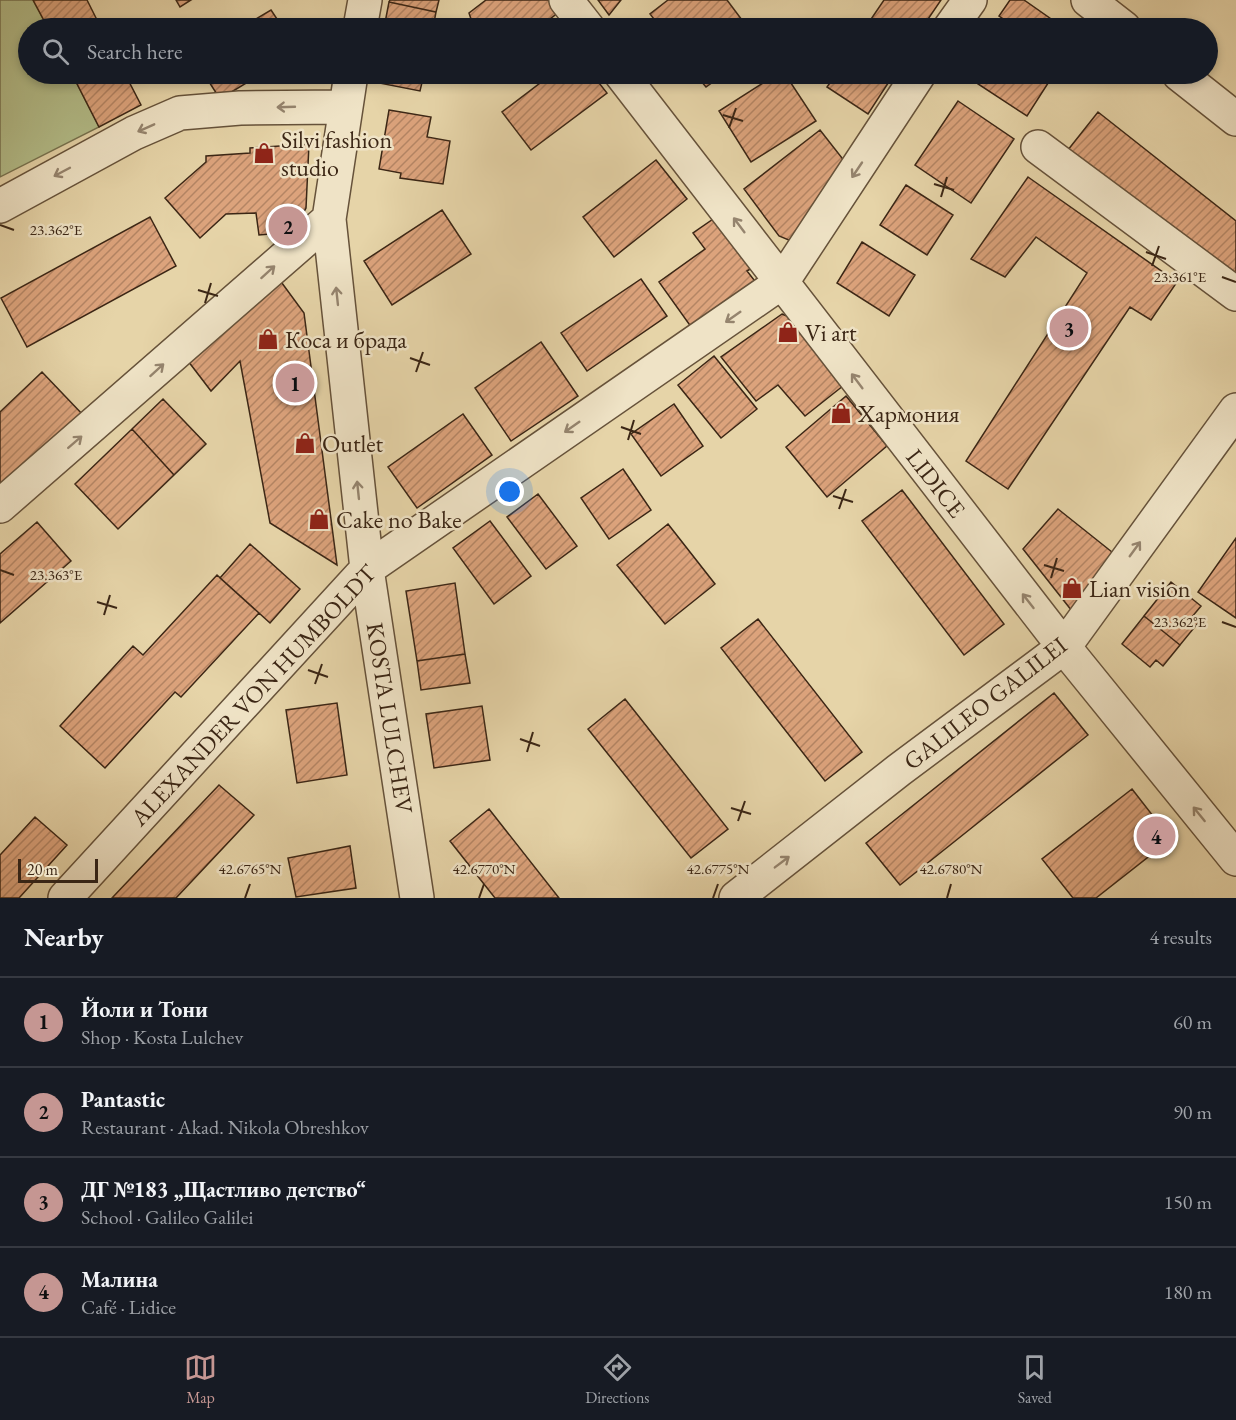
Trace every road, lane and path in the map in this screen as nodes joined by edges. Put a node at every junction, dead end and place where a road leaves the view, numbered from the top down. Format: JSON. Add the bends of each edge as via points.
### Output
{"nodes":[{"id":1,"x":365,"y":0,"type":"edge"},
{"id":2,"x":566,"y":0,"type":"edge"},
{"id":3,"x":970,"y":0,"type":"edge"},
{"id":4,"x":1088,"y":0,"type":"edge"},
{"id":5,"x":362,"y":18,"type":"edge"},
{"id":6,"x":580,"y":18,"type":"edge"},
{"id":7,"x":957,"y":18,"type":"edge"},
{"id":8,"x":1111,"y":18,"type":"edge"},
{"id":9,"x":349,"y":84,"type":"edge"},
{"id":10,"x":629,"y":84,"type":"edge"},
{"id":11,"x":912,"y":84,"type":"edge"},
{"id":12,"x":1192,"y":84,"type":"edge"},
{"id":13,"x":345,"y":107,"type":"junction"},
{"id":14,"x":1236,"y":119,"type":"edge"},
{"id":15,"x":1038,"y":147,"type":"dead end"},
{"id":16,"x":0,"y":206,"type":"edge"},
{"id":17,"x":329,"y":219,"type":"junction"},
{"id":18,"x":782,"y":282,"type":"junction"},
{"id":19,"x":1236,"y":294,"type":"edge"},
{"id":20,"x":1236,"y":410,"type":"edge"},
{"id":21,"x":0,"y":506,"type":"edge"},
{"id":22,"x":368,"y":568,"type":"junction"},
{"id":23,"x":1064,"y":647,"type":"junction"},
{"id":24,"x":1236,"y":859,"type":"edge"},
{"id":25,"x":65,"y":898,"type":"edge"},
{"id":26,"x":417,"y":898,"type":"edge"},
{"id":27,"x":736,"y":898,"type":"edge"}],
"edges":[{"from":1,"to":5,"type":"street"},
{"from":2,"to":6,"type":"street"},
{"from":3,"to":7,"type":"street"},
{"from":4,"to":8,"type":"street"},
{"from":9,"to":13,"type":"street","name":"KOSTA LULCHEV"},
{"from":18,"to":10,"type":"street","name":"LIDICE","one_way":true},
{"from":11,"to":18,"type":"street","name":"ALEXANDER VON HUMBOLDT","one_way":true},
{"from":12,"to":14,"type":"street"},
{"from":13,"to":16,"type":"street","one_way":true,"via":[[180,113],[134,133]]},
{"from":13,"to":17,"type":"street","name":"KOSTA LULCHEV"},
{"from":15,"to":19,"type":"street"},
{"from":21,"to":17,"type":"street","one_way":true},
{"from":22,"to":17,"type":"street","name":"KOSTA LULCHEV","one_way":true},
{"from":18,"to":22,"type":"street","name":"ALEXANDER VON HUMBOLDT","one_way":true},
{"from":23,"to":18,"type":"street","name":"LIDICE","one_way":true},
{"from":23,"to":20,"type":"street","name":"GALILEO GALILEI","one_way":true},
{"from":22,"to":25,"type":"street","name":"ALEXANDER VON HUMBOLDT"},
{"from":22,"to":26,"type":"street","name":"KOSTA LULCHEV"},
{"from":24,"to":23,"type":"street","name":"LIDICE","one_way":true},
{"from":27,"to":23,"type":"street","name":"GALILEO GALILEI","one_way":true}]}
